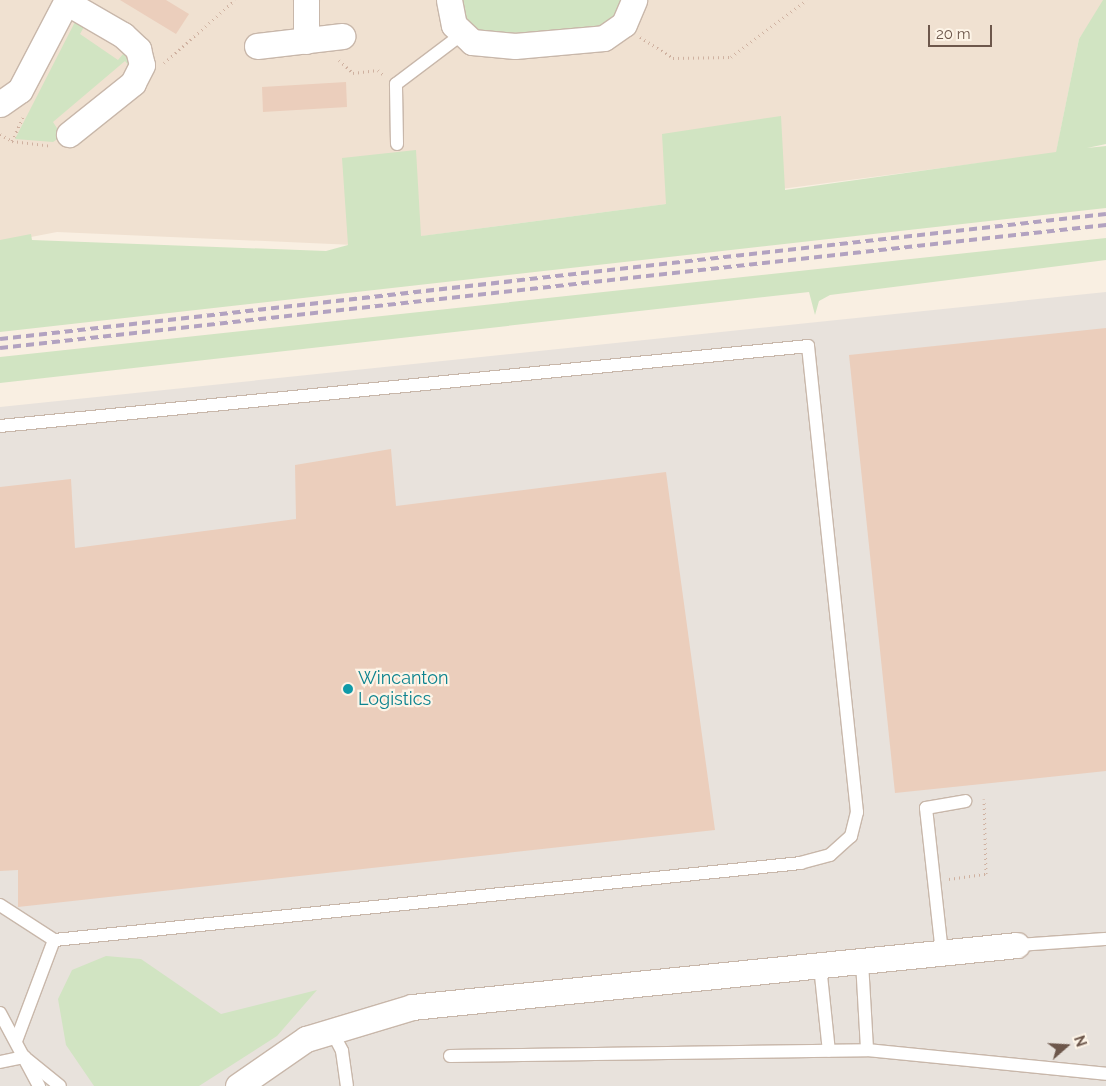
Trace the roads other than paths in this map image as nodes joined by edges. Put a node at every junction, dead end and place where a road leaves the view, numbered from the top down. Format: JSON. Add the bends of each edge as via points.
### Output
{"nodes":[{"id":1,"x":306,"y":0,"type":"edge"},
{"id":2,"x":449,"y":0,"type":"edge"},
{"id":3,"x":634,"y":0,"type":"edge"},
{"id":4,"x":66,"y":1,"type":"edge"},
{"id":5,"x":462,"y":34,"type":"junction"},
{"id":6,"x":342,"y":36,"type":"dead end"},
{"id":7,"x":310,"y":40,"type":"junction"},
{"id":8,"x":257,"y":46,"type":"dead end"},
{"id":9,"x":0,"y":104,"type":"edge"},
{"id":10,"x":69,"y":134,"type":"road end"},
{"id":11,"x":397,"y":144,"type":"dead end"},
{"id":12,"x":0,"y":426,"type":"edge"},
{"id":13,"x":965,"y":801,"type":"dead end"},
{"id":14,"x":0,"y":905,"type":"edge"},
{"id":15,"x":1106,"y":939,"type":"edge"},
{"id":16,"x":54,"y":940,"type":"junction"},
{"id":17,"x":1017,"y":945,"type":"joint"},
{"id":18,"x":942,"y":953,"type":"junction"},
{"id":19,"x":862,"y":962,"type":"junction"},
{"id":20,"x":820,"y":966,"type":"junction"},
{"id":21,"x":0,"y":1013,"type":"edge"},
{"id":22,"x":331,"y":1030,"type":"junction"},
{"id":23,"x":16,"y":1041,"type":"junction"},
{"id":24,"x":867,"y":1050,"type":"junction"},
{"id":25,"x":829,"y":1051,"type":"junction"},
{"id":26,"x":450,"y":1056,"type":"dead end"},
{"id":27,"x":24,"y":1057,"type":"junction"},
{"id":28,"x":0,"y":1062,"type":"edge"},
{"id":29,"x":1106,"y":1074,"type":"edge"},
{"id":30,"x":39,"y":1086,"type":"edge"},
{"id":31,"x":60,"y":1086,"type":"edge"},
{"id":32,"x":238,"y":1086,"type":"edge"},
{"id":33,"x":347,"y":1086,"type":"edge"}],
"edges":[{"from":1,"to":7,"type":"street"},
{"from":2,"to":5,"type":"street","via":[[452,19]]},
{"from":3,"to":5,"type":"street","via":[[632,14],[622,26],[604,38],[484,46]]},
{"from":4,"to":9,"type":"street","via":[[20,90]]},
{"from":4,"to":10,"type":"street","via":[[132,42],[141,57],[139,74],[82,111]]},
{"from":5,"to":11,"type":"lane","via":[[396,84]]},
{"from":6,"to":7,"type":"street"},
{"from":7,"to":8,"type":"street"},
{"from":12,"to":16,"type":"lane","via":[[808,346],[857,812],[851,836],[830,855],[801,863]]},
{"from":13,"to":18,"type":"lane","via":[[926,808]]},
{"from":14,"to":16,"type":"lane"},
{"from":15,"to":17,"type":"lane"},
{"from":16,"to":23,"type":"lane"},
{"from":17,"to":18,"type":"street"},
{"from":18,"to":19,"type":"street"},
{"from":19,"to":20,"type":"street"},
{"from":19,"to":24,"type":"lane"},
{"from":20,"to":22,"type":"street","via":[[412,1008]]},
{"from":20,"to":25,"type":"lane"},
{"from":21,"to":23,"type":"lane"},
{"from":22,"to":32,"type":"street","via":[[306,1039]]},
{"from":22,"to":33,"type":"lane","via":[[342,1051]]},
{"from":23,"to":27,"type":"lane"},
{"from":24,"to":25,"type":"lane"},
{"from":24,"to":29,"type":"lane"},
{"from":25,"to":26,"type":"lane"},
{"from":27,"to":28,"type":"lane"},
{"from":27,"to":30,"type":"lane"},
{"from":27,"to":31,"type":"lane"}]}
